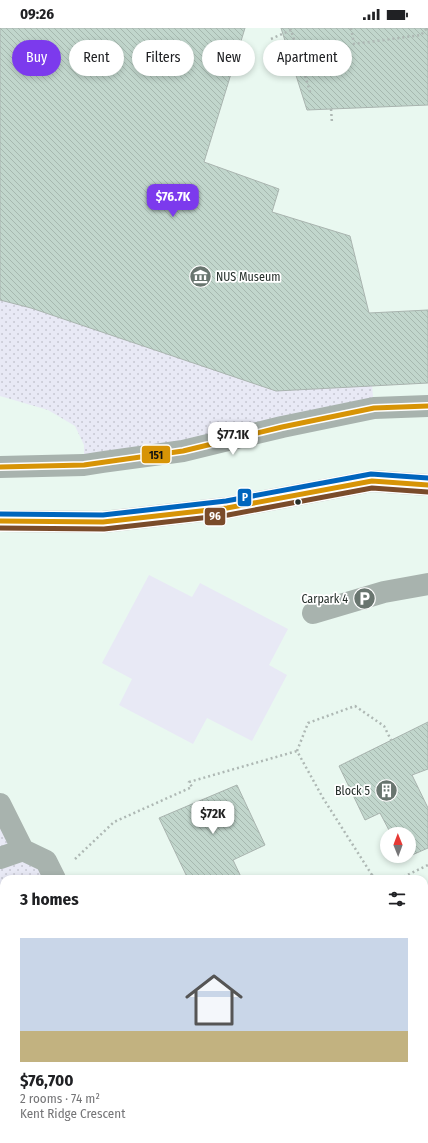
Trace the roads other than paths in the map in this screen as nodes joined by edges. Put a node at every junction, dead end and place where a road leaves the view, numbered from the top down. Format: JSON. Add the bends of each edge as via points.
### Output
{"nodes":[{"id":1,"x":428,"y":406,"type":"edge"},
{"id":2,"x":0,"y":467,"type":"edge"},
{"id":3,"x":428,"y":484,"type":"edge"},
{"id":4,"x":0,"y":521,"type":"edge"},
{"id":5,"x":428,"y":584,"type":"edge"},
{"id":6,"x":313,"y":613,"type":"dead end"},
{"id":7,"x":0,"y":804,"type":"edge"},
{"id":8,"x":23,"y":850,"type":"junction"},
{"id":9,"x":0,"y":858,"type":"edge"},
{"id":10,"x":53,"y":875,"type":"edge"}],
"edges":[{"from":1,"to":2,"type":"street","via":[[374,408],[183,451],[84,465]]},
{"from":3,"to":4,"type":"street","via":[[372,482],[227,508],[103,522]]},
{"from":5,"to":6,"type":"street","via":[[384,592]]},
{"from":7,"to":8,"type":"street"},
{"from":8,"to":9,"type":"street"},
{"from":8,"to":10,"type":"street","via":[[46,861]]}]}
